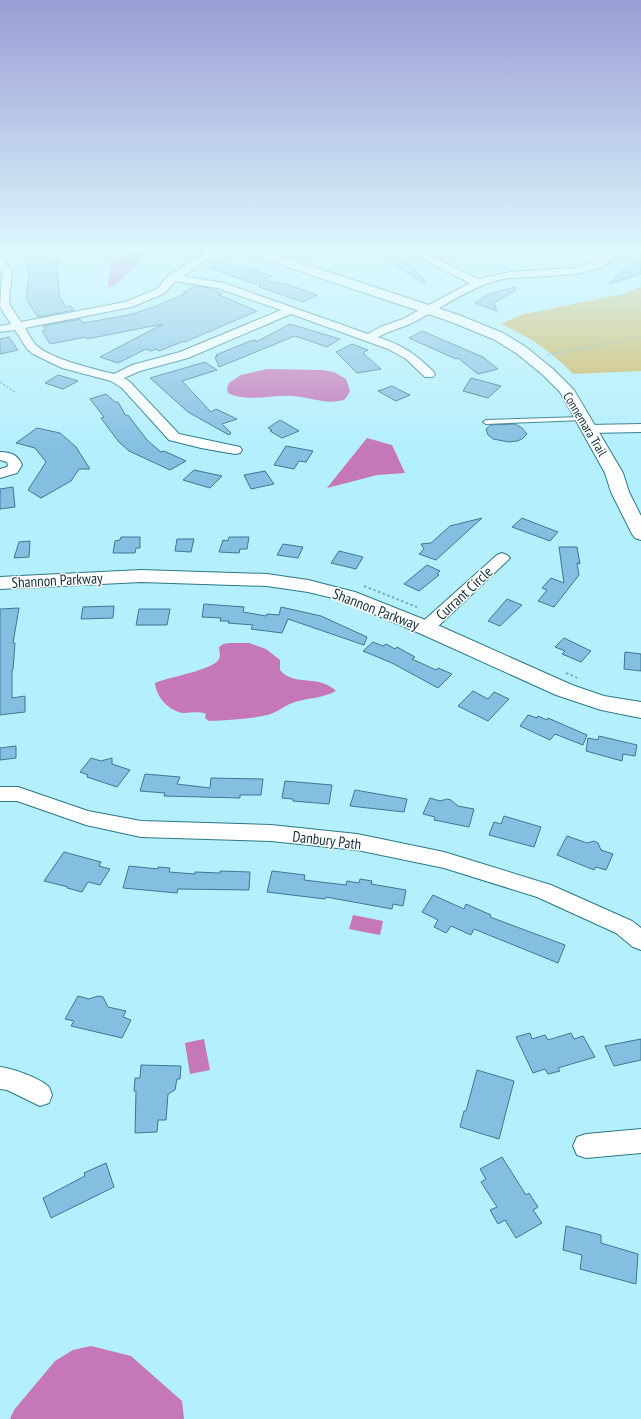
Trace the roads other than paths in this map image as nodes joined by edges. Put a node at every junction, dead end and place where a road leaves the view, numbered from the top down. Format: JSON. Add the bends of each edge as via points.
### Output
{"nodes":[{"id":1,"x":11,"y":316,"type":"edge"},
{"id":2,"x":65,"y":316,"type":"edge"},
{"id":3,"x":276,"y":316,"type":"edge"},
{"id":4,"x":308,"y":316,"type":"edge"},
{"id":5,"x":416,"y":316,"type":"edge"},
{"id":6,"x":448,"y":316,"type":"edge"},
{"id":7,"x":17,"y":326,"type":"junction"},
{"id":8,"x":0,"y":329,"type":"edge"},
{"id":9,"x":369,"y":338,"type":"junction"},
{"id":10,"x":429,"y":374,"type":"dead end"},
{"id":11,"x":115,"y":378,"type":"junction"},
{"id":12,"x":486,"y":422,"type":"dead end"},
{"id":13,"x":585,"y":424,"type":"junction"},
{"id":14,"x":641,"y":428,"type":"edge"},
{"id":15,"x":235,"y":450,"type":"dead end"},
{"id":16,"x":0,"y":456,"type":"edge"},
{"id":17,"x":0,"y":474,"type":"edge"},
{"id":18,"x":641,"y":534,"type":"edge"},
{"id":19,"x":502,"y":558,"type":"dead end"},
{"id":20,"x":0,"y":583,"type":"edge"},
{"id":21,"x":426,"y":628,"type":"junction"},
{"id":22,"x":641,"y":710,"type":"edge"},
{"id":23,"x":0,"y":794,"type":"edge"},
{"id":24,"x":641,"y":941,"type":"edge"},
{"id":25,"x":0,"y":1078,"type":"edge"},
{"id":26,"x":40,"y":1095,"type":"dead end"},
{"id":27,"x":641,"y":1141,"type":"edge"},
{"id":28,"x":586,"y":1146,"type":"dead end"}],
"edges":[{"from":1,"to":7,"type":"street"},
{"from":2,"to":7,"type":"street"},
{"from":3,"to":11,"type":"street","via":[[175,358],[136,368]]},
{"from":4,"to":9,"type":"street"},
{"from":5,"to":9,"type":"street"},
{"from":6,"to":13,"type":"street","name":"Connemara Trail","via":[[492,334],[521,350],[539,364],[566,390]]},
{"from":7,"to":8,"type":"street"},
{"from":7,"to":11,"type":"street","via":[[37,351],[66,365]]},
{"from":9,"to":10,"type":"street","via":[[403,351]]},
{"from":11,"to":15,"type":"street","via":[[132,390],[174,437]]},
{"from":12,"to":13,"type":"lane"},
{"from":13,"to":14,"type":"street"},
{"from":13,"to":18,"type":"street","name":"Connemara Trail","via":[[614,473],[620,492]]},
{"from":16,"to":17,"type":"street","via":[[13,460],[15,465],[12,470]]},
{"from":19,"to":21,"type":"street","name":"Currant Circle"},
{"from":20,"to":21,"type":"street","name":"Shannon Parkway","via":[[141,576],[267,580],[308,586],[348,596]]},
{"from":21,"to":22,"type":"street","name":"Shannon Parkway","via":[[564,690],[601,703]]},
{"from":23,"to":24,"type":"street","name":"Danbury Path","via":[[18,794],[86,818],[141,829],[279,834],[357,842],[444,860],[544,891],[624,927]]},
{"from":25,"to":26,"type":"street","via":[[10,1079]]},
{"from":27,"to":28,"type":"street"}]}
